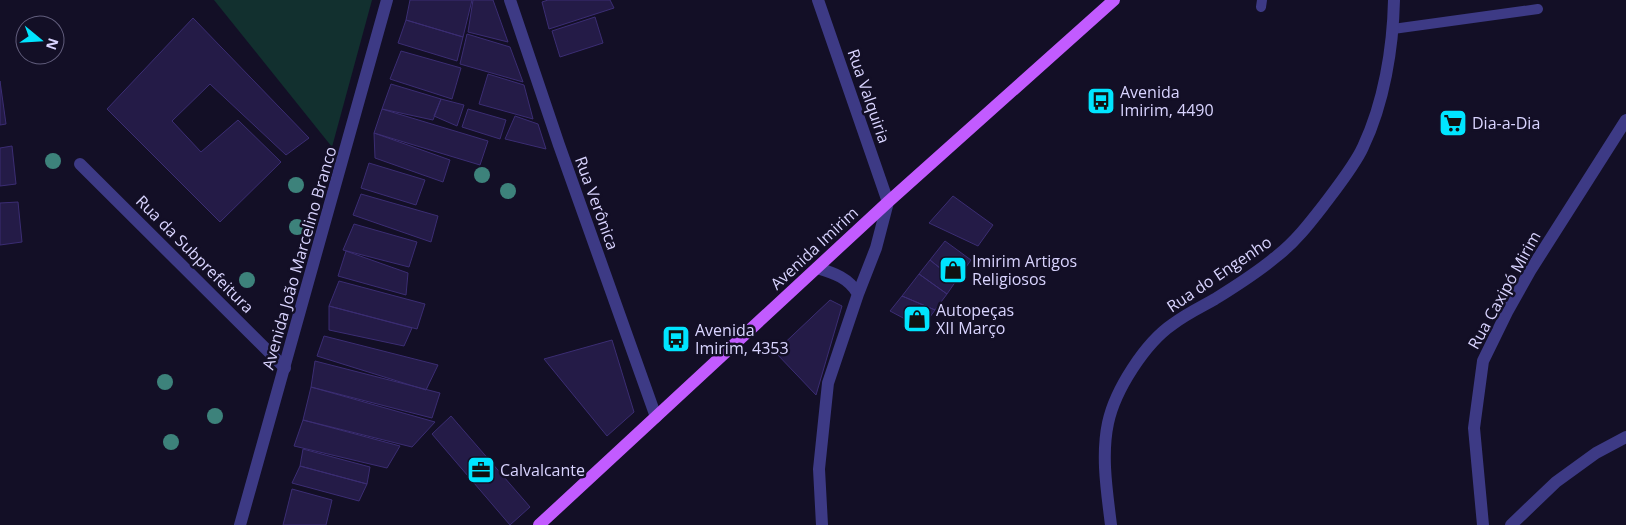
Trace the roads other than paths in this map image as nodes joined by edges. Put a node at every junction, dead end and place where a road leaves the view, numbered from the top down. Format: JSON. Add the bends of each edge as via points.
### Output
{"nodes":[{"id":1,"x":387,"y":0,"type":"edge"},
{"id":2,"x":510,"y":0,"type":"edge"},
{"id":3,"x":818,"y":0,"type":"edge"},
{"id":4,"x":1114,"y":0,"type":"edge"},
{"id":5,"x":1394,"y":0,"type":"edge"},
{"id":6,"x":1538,"y":9,"type":"dead end"},
{"id":7,"x":1393,"y":29,"type":"junction"},
{"id":8,"x":1626,"y":120,"type":"edge"},
{"id":9,"x":80,"y":164,"type":"dead end"},
{"id":10,"x":888,"y":202,"type":"junction"},
{"id":11,"x":817,"y":268,"type":"junction"},
{"id":12,"x":858,"y":294,"type":"junction"},
{"id":13,"x":285,"y":368,"type":"junction"},
{"id":14,"x":656,"y":417,"type":"junction"},
{"id":15,"x":1626,"y":437,"type":"edge"},
{"id":16,"x":240,"y":525,"type":"edge"},
{"id":17,"x":540,"y":525,"type":"edge"},
{"id":18,"x":822,"y":525,"type":"edge"},
{"id":19,"x":1111,"y":525,"type":"edge"},
{"id":20,"x":1483,"y":525,"type":"edge"},
{"id":21,"x":1511,"y":525,"type":"edge"}],
"edges":[{"from":1,"to":13,"type":"street","name":"Avenida João Marcelino Branco"},
{"from":2,"to":14,"type":"street","name":"Rua Verônica"},
{"from":3,"to":10,"type":"street","name":"Rua Valquiria"},
{"from":4,"to":10,"type":"main road","name":"Avenida Imirim"},
{"from":5,"to":7,"type":"street","name":"Rua do Engenho"},
{"from":6,"to":7,"type":"lane"},
{"from":7,"to":19,"type":"street","name":"Rua do Engenho","via":[[1384,90],[1363,148],[1303,232],[1278,256],[1172,324],[1142,353],[1108,422],[1106,486]]},
{"from":8,"to":20,"type":"street","name":"Rua Caxipó Mirim","via":[[1530,271],[1483,362],[1474,428]]},
{"from":9,"to":13,"type":"street","name":"Rua da Subprefeitura"},
{"from":10,"to":11,"type":"main road","name":"Avenida Imirim"},
{"from":10,"to":12,"type":"street","via":[[876,248]]},
{"from":11,"to":12,"type":"street","via":[[846,280]]},
{"from":11,"to":14,"type":"main road","name":"Avenida Imirim"},
{"from":12,"to":18,"type":"street","via":[[828,383],[819,469]]},
{"from":13,"to":16,"type":"street","name":"Avenida João Marcelino Branco"},
{"from":14,"to":17,"type":"main road","name":"Avenida Imirim"},
{"from":15,"to":21,"type":"street","via":[[1596,453],[1556,482]]}]}
